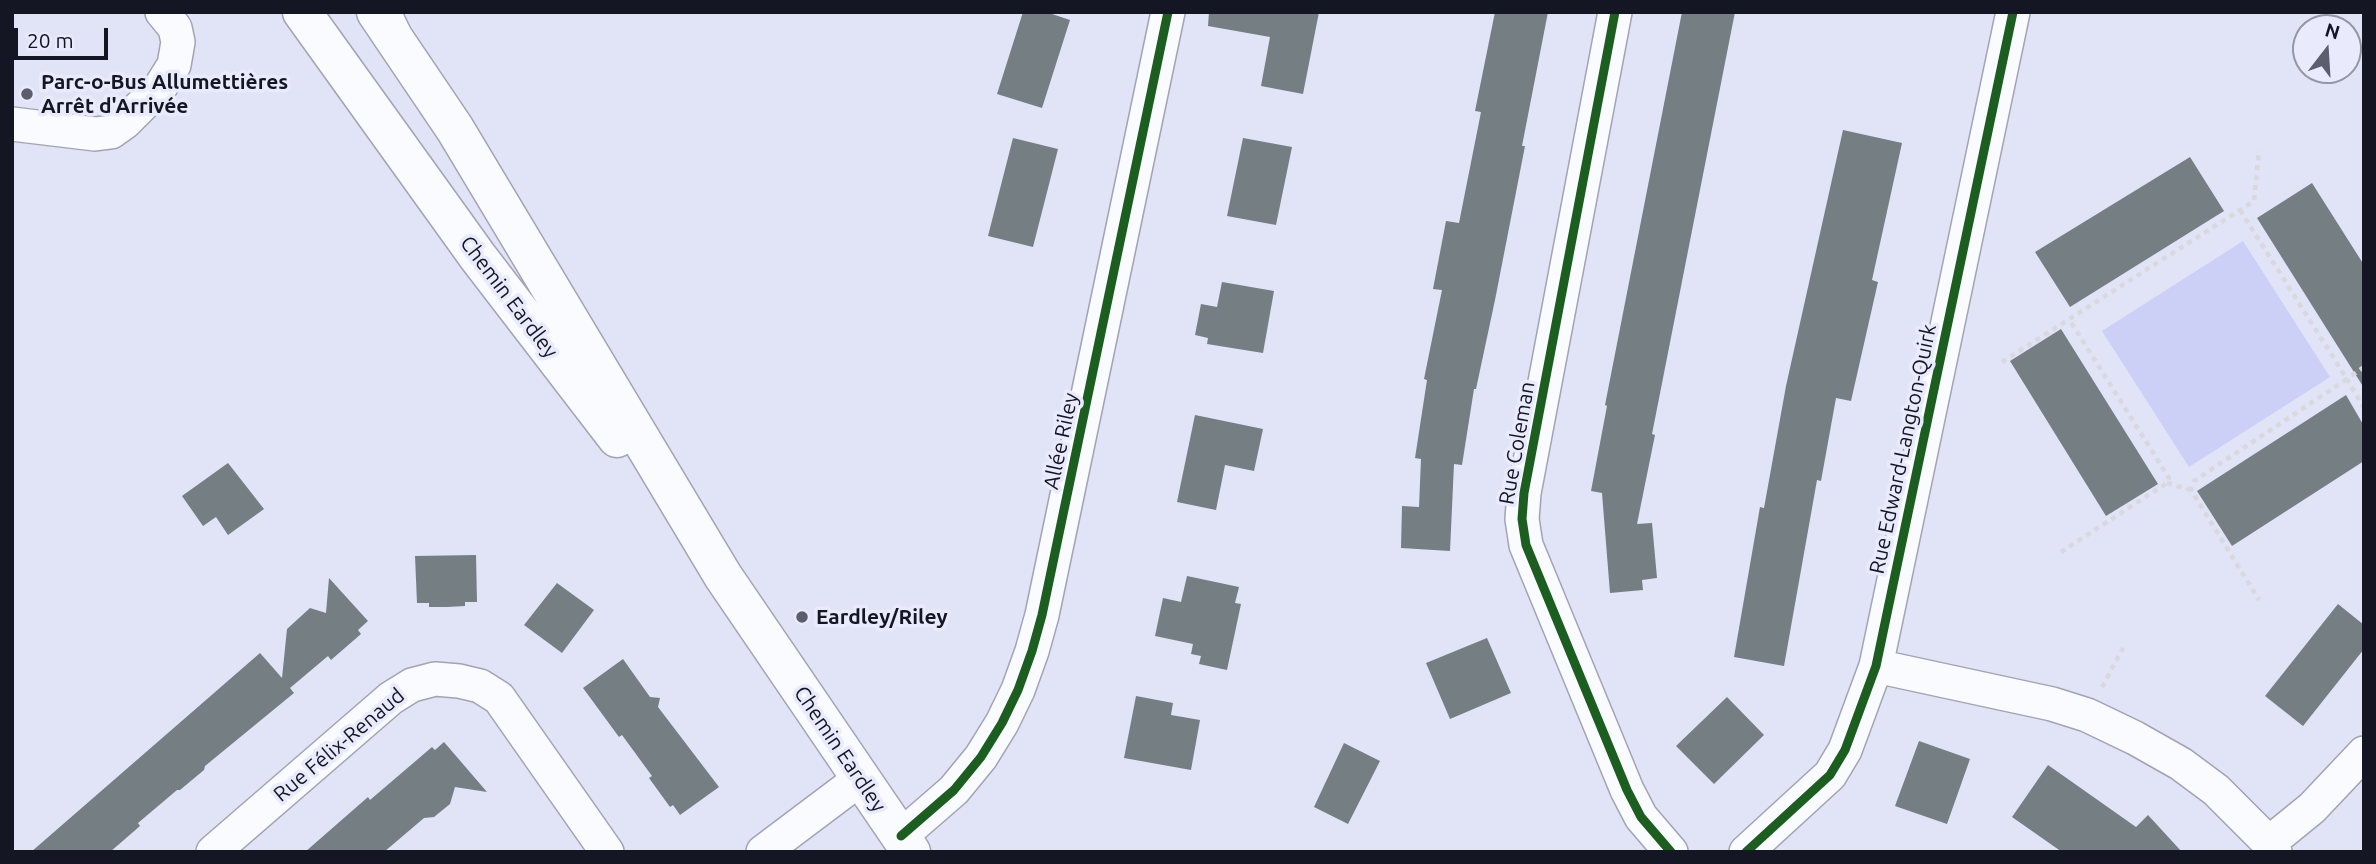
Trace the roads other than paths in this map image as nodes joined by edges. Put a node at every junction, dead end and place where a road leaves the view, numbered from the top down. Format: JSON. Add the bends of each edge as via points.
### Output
{"nodes":[{"id":1,"x":162,"y":12,"type":"edge"},
{"id":2,"x":302,"y":12,"type":"edge"},
{"id":3,"x":1168,"y":12,"type":"edge"},
{"id":4,"x":1615,"y":12,"type":"edge"},
{"id":5,"x":2012,"y":12,"type":"edge"},
{"id":6,"x":383,"y":20,"type":"edge"},
{"id":7,"x":12,"y":124,"type":"edge"},
{"id":8,"x":723,"y":576,"type":"junction"},
{"id":9,"x":1876,"y":666,"type":"junction"},
{"id":10,"x":2364,"y":753,"type":"edge"},
{"id":11,"x":860,"y":779,"type":"junction"},
{"id":12,"x":906,"y":844,"type":"edge"},
{"id":13,"x":2272,"y":847,"type":"edge"},
{"id":14,"x":213,"y":852,"type":"edge"},
{"id":15,"x":607,"y":852,"type":"edge"},
{"id":16,"x":763,"y":852,"type":"edge"},
{"id":17,"x":1671,"y":852,"type":"edge"},
{"id":18,"x":1746,"y":852,"type":"edge"}],
"edges":[{"from":1,"to":7,"type":"street","via":[[175,28],[174,65],[161,86],[125,122],[110,132],[95,134]]},
{"from":2,"to":8,"type":"main road","name":"Chemin Eardley","via":[[478,257]]},
{"from":3,"to":12,"type":"street","name":"Allée Riley","via":[[1032,651],[1002,723],[981,757]]},
{"from":4,"to":17,"type":"street","name":"Rue Coleman","via":[[1522,519],[1525,545],[1627,790],[1641,817]]},
{"from":5,"to":9,"type":"street","name":"Rue Edward-Langton-Quirk"},
{"from":6,"to":8,"type":"main road","name":"Chemin Eardley","via":[[455,129]]},
{"from":8,"to":11,"type":"main road","name":"Chemin Eardley"},
{"from":9,"to":13,"type":"street","via":[[2087,715],[2181,764],[2216,790]]},
{"from":9,"to":18,"type":"street","name":"Rue Edward-Langton-Quirk","via":[[1830,775]]},
{"from":10,"to":13,"type":"street"},
{"from":11,"to":12,"type":"main road","name":"Chemin Eardley"},
{"from":11,"to":16,"type":"street"},
{"from":14,"to":15,"type":"street","name":"Rue Félix-Renaud","via":[[391,698],[435,678],[480,686],[499,698]]}]}
